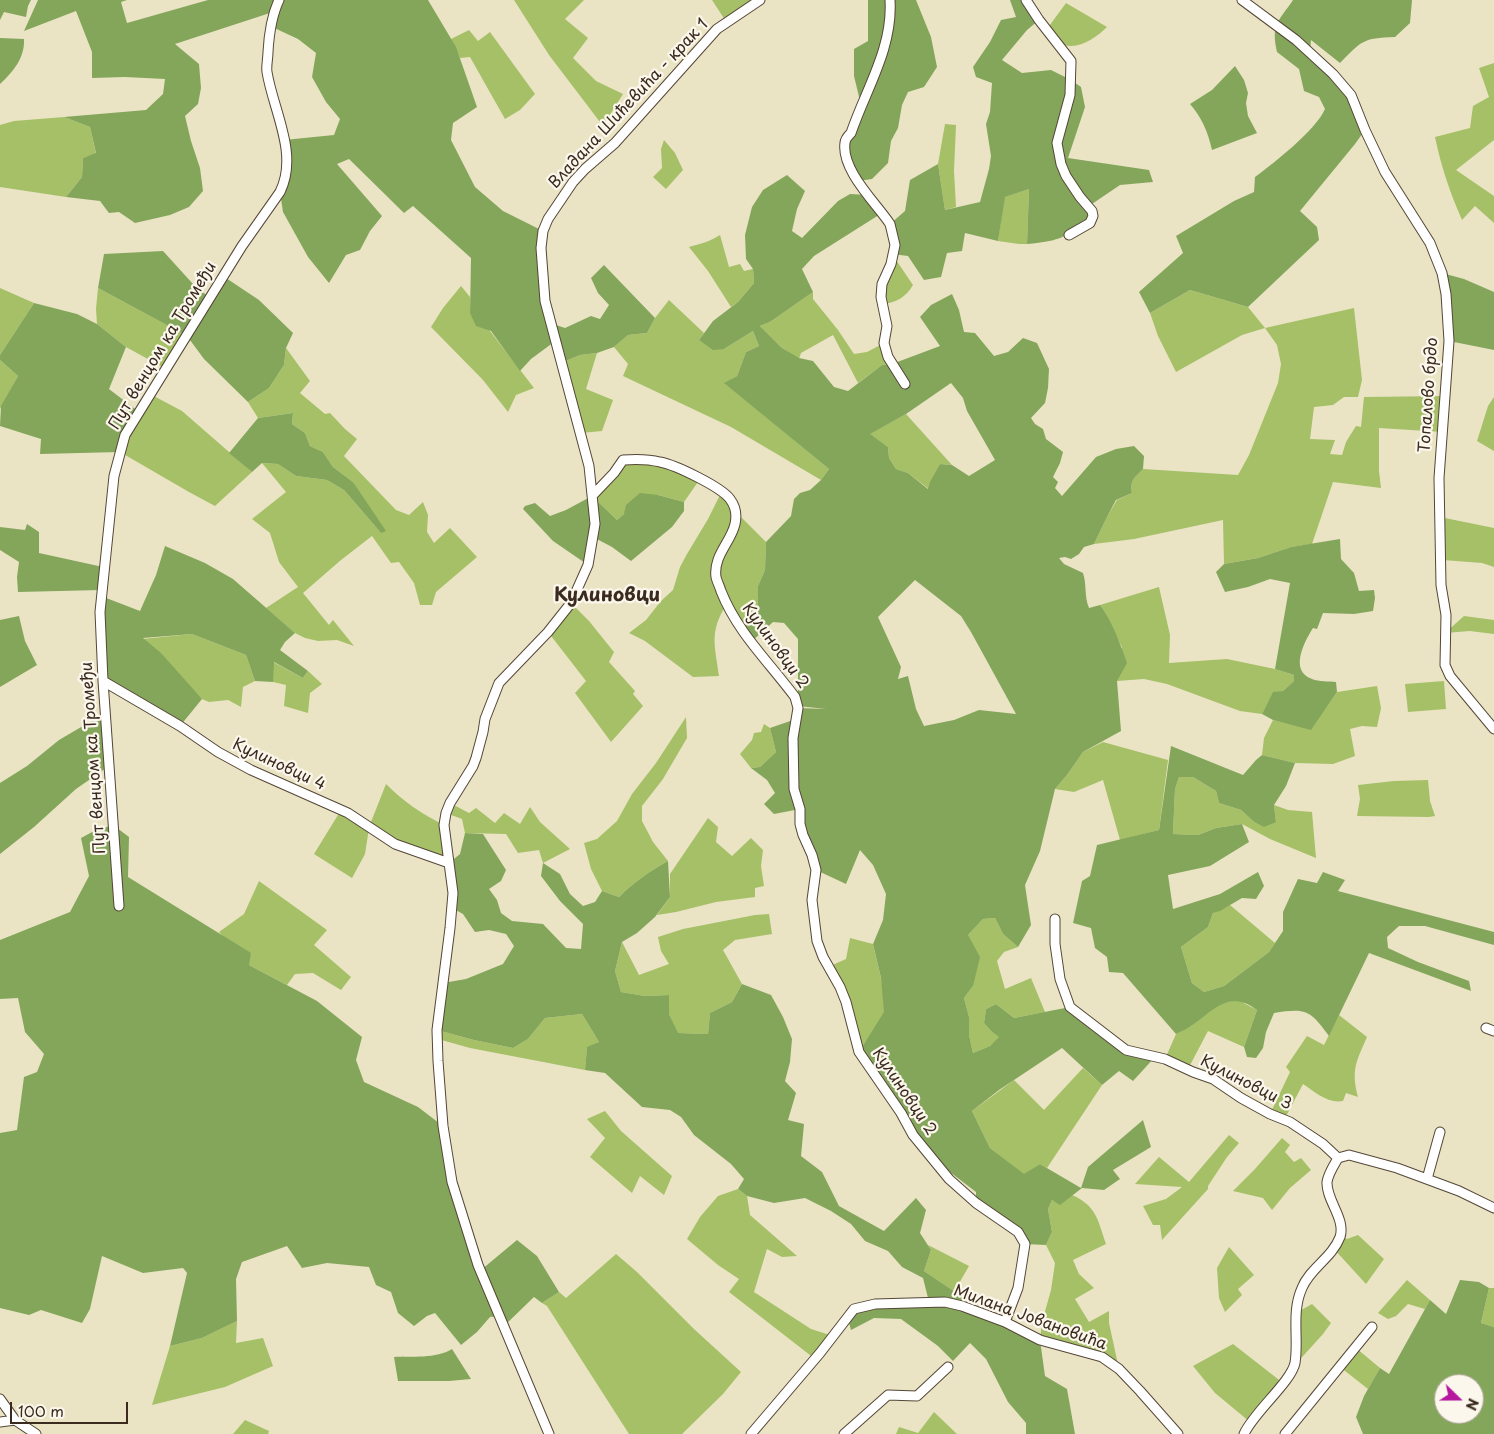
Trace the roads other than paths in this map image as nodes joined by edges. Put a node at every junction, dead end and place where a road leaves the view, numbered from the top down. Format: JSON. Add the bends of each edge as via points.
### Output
{"nodes":[{"id":1,"x":278,"y":0,"type":"edge"},
{"id":2,"x":760,"y":0,"type":"edge"},
{"id":3,"x":890,"y":0,"type":"edge"},
{"id":4,"x":1026,"y":0,"type":"edge"},
{"id":5,"x":1242,"y":0,"type":"edge"},
{"id":6,"x":1069,"y":235,"type":"dead end"},
{"id":7,"x":905,"y":384,"type":"dead end"},
{"id":8,"x":592,"y":496,"type":"junction"},
{"id":9,"x":103,"y":681,"type":"junction"},
{"id":10,"x":1494,"y":729,"type":"edge"},
{"id":11,"x":449,"y":864,"type":"junction"},
{"id":12,"x":119,"y":906,"type":"dead end"},
{"id":13,"x":1055,"y":920,"type":"dead end"},
{"id":14,"x":1440,"y":1132,"type":"dead end"},
{"id":15,"x":1338,"y":1158,"type":"junction"},
{"id":16,"x":1427,"y":1179,"type":"junction"},
{"id":17,"x":1494,"y":1208,"type":"edge"},
{"id":18,"x":1005,"y":1322,"type":"junction"},
{"id":19,"x":1372,"y":1327,"type":"dead end"},
{"id":20,"x":948,"y":1367,"type":"dead end"},
{"id":21,"x":0,"y":1399,"type":"edge"},
{"id":22,"x":15,"y":1420,"type":"junction"},
{"id":23,"x":0,"y":1422,"type":"edge"},
{"id":24,"x":36,"y":1434,"type":"edge"},
{"id":25,"x":549,"y":1434,"type":"edge"},
{"id":26,"x":751,"y":1434,"type":"edge"},
{"id":27,"x":844,"y":1434,"type":"edge"},
{"id":28,"x":1178,"y":1434,"type":"edge"},
{"id":29,"x":1244,"y":1434,"type":"edge"},
{"id":30,"x":1285,"y":1434,"type":"edge"}],
"edges":[{"from":1,"to":9,"type":"street","name":"Пут венцом ка Тромеђи","via":[[270,26],[267,70],[284,140],[285,182],[125,435],[114,476],[101,590]]},
{"from":2,"to":8,"type":"street","name":"Владана Шићевића - крак 1","via":[[717,28],[615,143],[585,169],[552,211],[543,232],[545,301],[589,466]]},
{"from":3,"to":7,"type":"street","via":[[891,23],[886,47],[845,141],[845,150],[848,166],[890,224],[895,245],[882,284],[887,326],[884,343],[888,357]]},
{"from":4,"to":6,"type":"street","via":[[1071,61],[1070,95],[1057,143],[1066,176],[1093,216],[1090,223]]},
{"from":5,"to":10,"type":"street","name":"Топалово брдо","via":[[1296,40],[1351,95],[1386,172],[1430,243],[1442,273],[1449,341],[1439,478],[1441,585],[1446,614],[1445,665],[1450,676]]},
{"from":8,"to":11,"type":"street","name":"Владана Шићевића - крак 1","via":[[594,524],[588,565],[571,602],[548,632],[499,683],[485,719],[476,758],[446,813],[444,825]]},
{"from":8,"to":18,"type":"street","name":"Кулиновци 2","via":[[623,460],[637,459],[661,462],[694,476],[730,499],[736,512],[735,526],[722,548],[716,577],[742,630],[795,697],[798,708],[793,738],[794,789],[800,809],[800,824],[816,870],[812,900],[817,941],[840,986],[859,1052],[913,1135],[949,1179],[976,1203],[1018,1232],[1025,1244],[1018,1288]]},
{"from":9,"to":11,"type":"street","name":"Кулиновци 4","via":[[251,770],[348,813],[395,844]]},
{"from":9,"to":12,"type":"street","name":"Пут венцом ка Тромеђи"},
{"from":11,"to":25,"type":"street","name":"Владана Шићевића - крак 1","via":[[452,900],[438,1030],[438,1061],[443,1126],[452,1182],[478,1265]]},
{"from":13,"to":15,"type":"street","name":"Кулиновци 3","via":[[1060,979],[1070,1008],[1126,1050],[1165,1059],[1213,1079],[1241,1098],[1290,1122]]},
{"from":14,"to":16,"type":"street"},
{"from":15,"to":16,"type":"street","via":[[1349,1154]]},
{"from":15,"to":29,"type":"street","via":[[1327,1182],[1341,1234],[1334,1249],[1302,1286],[1297,1299],[1295,1365]]},
{"from":16,"to":17,"type":"street"},
{"from":18,"to":26,"type":"street","name":"Милана Јовановића","via":[[945,1302],[875,1304],[854,1309]]},
{"from":18,"to":28,"type":"street","name":"Милана Јовановића","via":[[1040,1340],[1102,1357],[1119,1369]]},
{"from":19,"to":30,"type":"street"},
{"from":20,"to":27,"type":"street","via":[[917,1396],[888,1395]]},
{"from":21,"to":22,"type":"street"},
{"from":22,"to":23,"type":"street"},
{"from":22,"to":24,"type":"street"}]}
